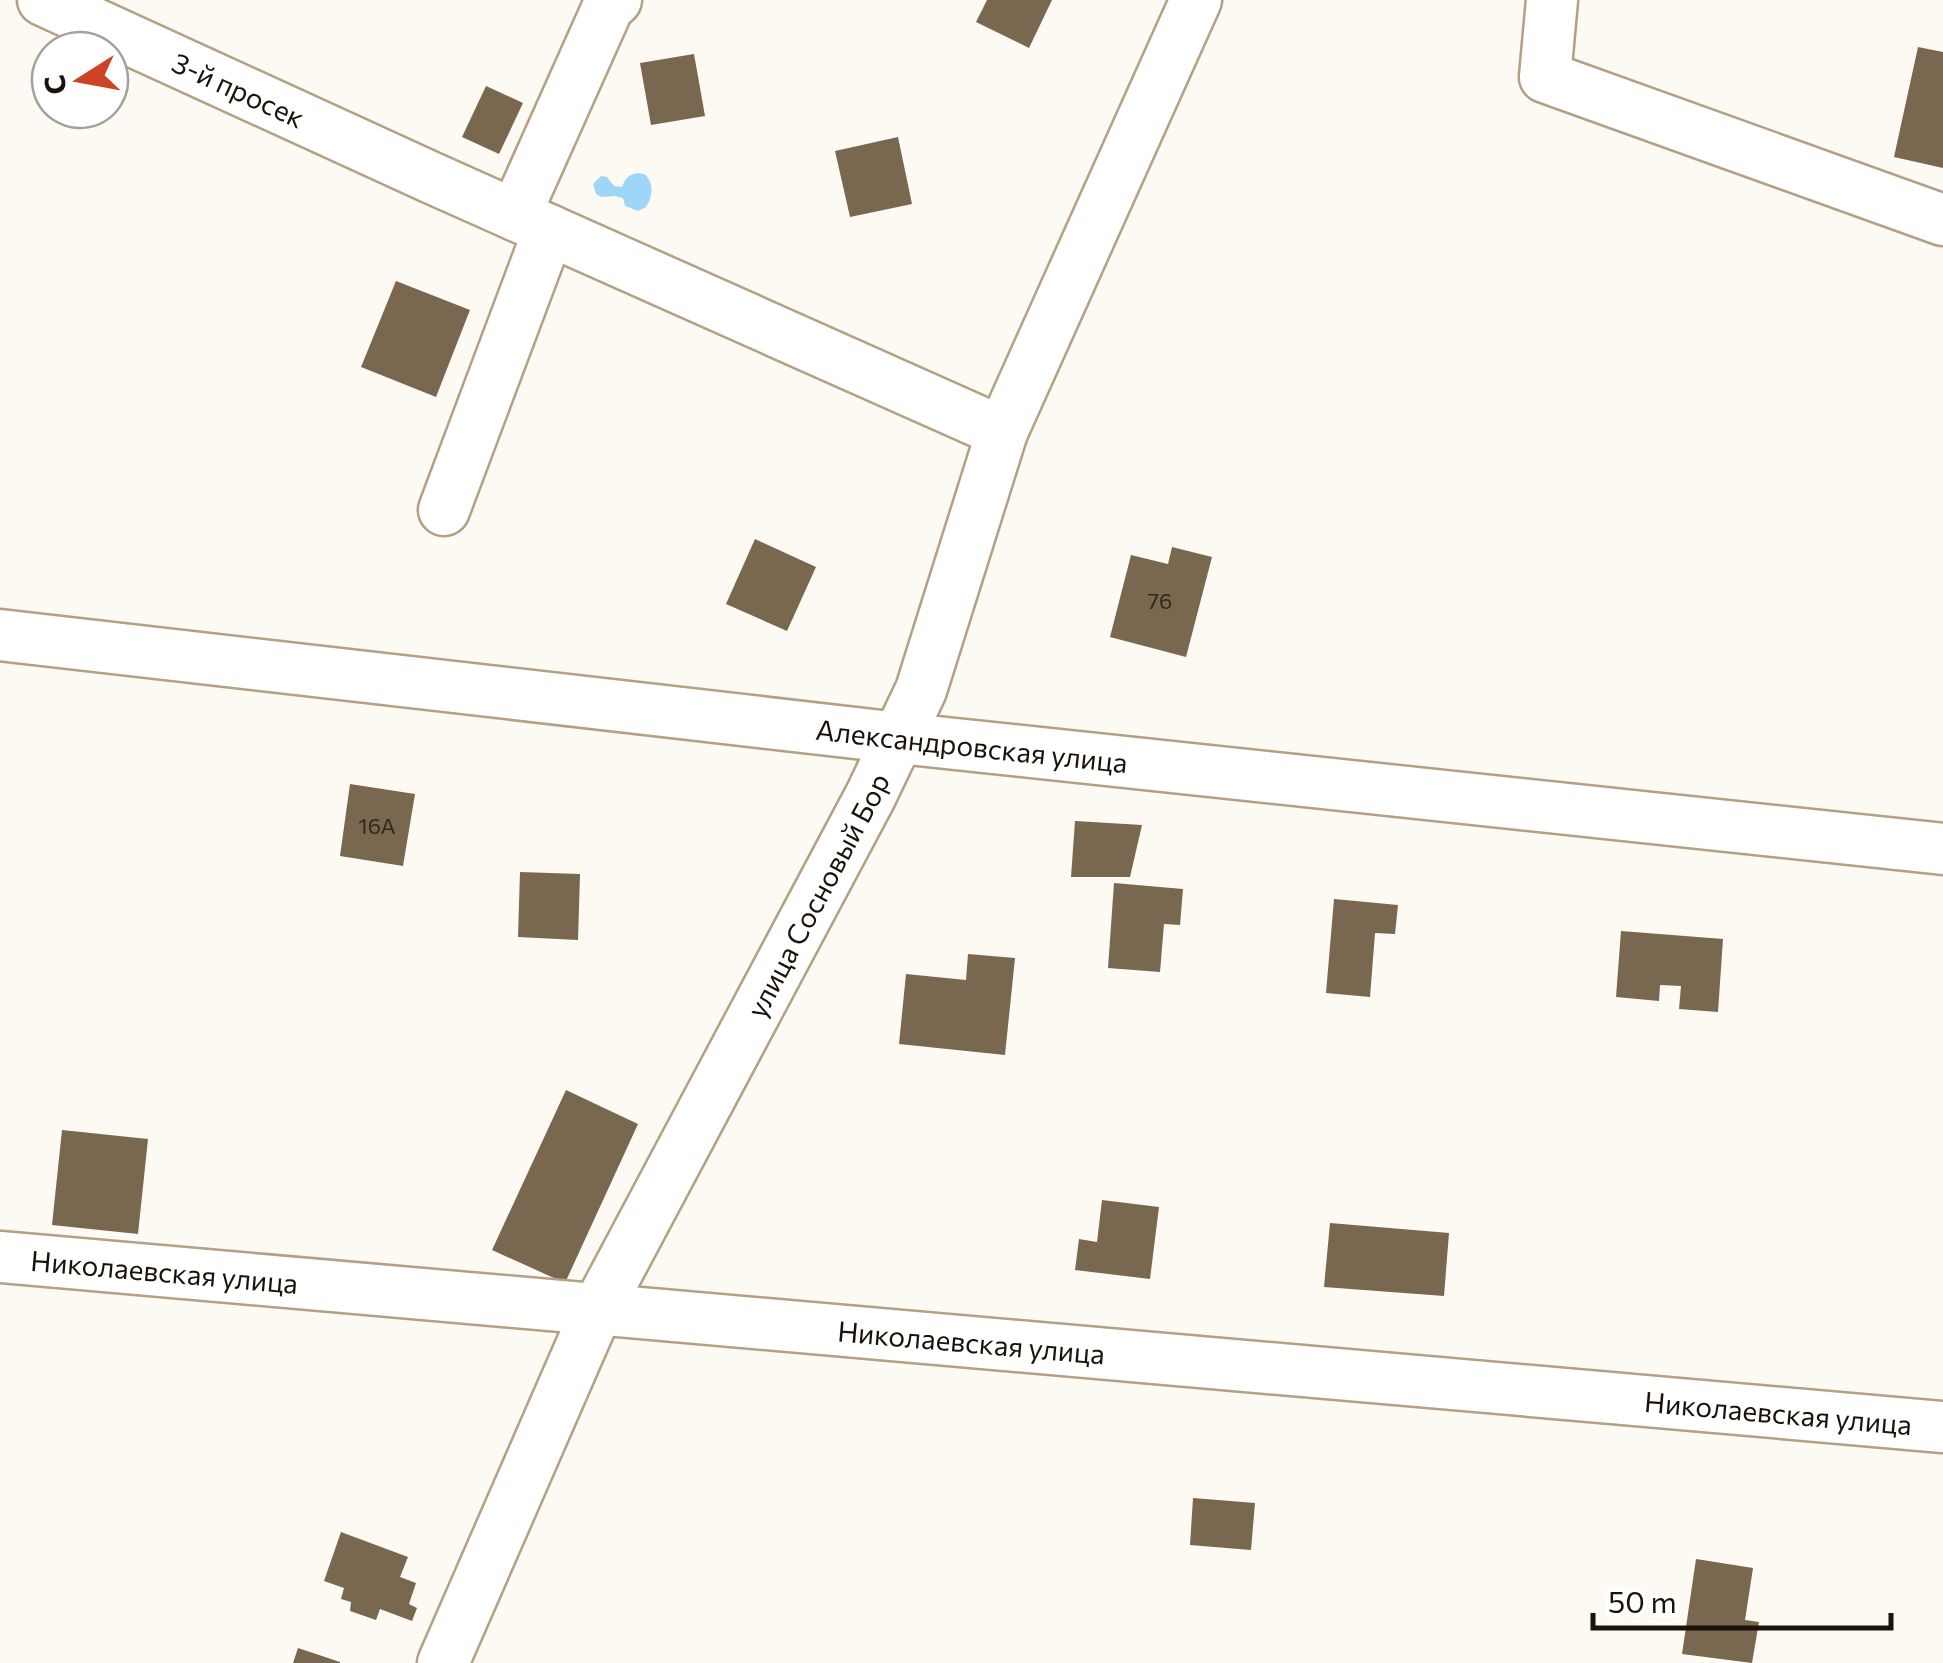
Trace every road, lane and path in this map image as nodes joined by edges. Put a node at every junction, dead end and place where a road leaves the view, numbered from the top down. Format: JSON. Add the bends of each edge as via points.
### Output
{"nodes":[{"id":1,"x":42,"y":0,"type":"edge"},
{"id":2,"x":616,"y":0,"type":"edge"},
{"id":3,"x":1196,"y":0,"type":"edge"},
{"id":4,"x":1552,"y":0,"type":"edge"},
{"id":5,"x":1943,"y":220,"type":"edge"},
{"id":6,"x":532,"y":223,"type":"junction"},
{"id":7,"x":1002,"y":432,"type":"junction"},
{"id":8,"x":444,"y":510,"type":"dead end"},
{"id":9,"x":0,"y":635,"type":"edge"},
{"id":10,"x":899,"y":738,"type":"junction"},
{"id":11,"x":1943,"y":849,"type":"edge"},
{"id":12,"x":0,"y":1257,"type":"edge"},
{"id":13,"x":597,"y":1310,"type":"junction"},
{"id":14,"x":1943,"y":1427,"type":"edge"},
{"id":15,"x":442,"y":1663,"type":"edge"}],
"edges":[{"from":1,"to":6,"type":"street","name":"3-й просек"},
{"from":2,"to":6,"type":"street","via":[[608,7]]},
{"from":3,"to":7,"type":"street","name":"улица Сосновый Бор"},
{"from":4,"to":5,"type":"street","via":[[1545,77]]},
{"from":6,"to":7,"type":"street","name":"3-й просек"},
{"from":6,"to":8,"type":"street"},
{"from":7,"to":10,"type":"street","name":"улица Сосновый Бор","via":[[921,690]]},
{"from":9,"to":10,"type":"street","name":"Александровская улица"},
{"from":10,"to":11,"type":"street","name":"Александровская улица"},
{"from":10,"to":13,"type":"street","name":"улица Сосновый Бор"},
{"from":12,"to":13,"type":"street","name":"Николаевская улица"},
{"from":13,"to":14,"type":"street","name":"Николаевская улица"},
{"from":13,"to":15,"type":"street","name":"улица Сосновый Бор"}]}
